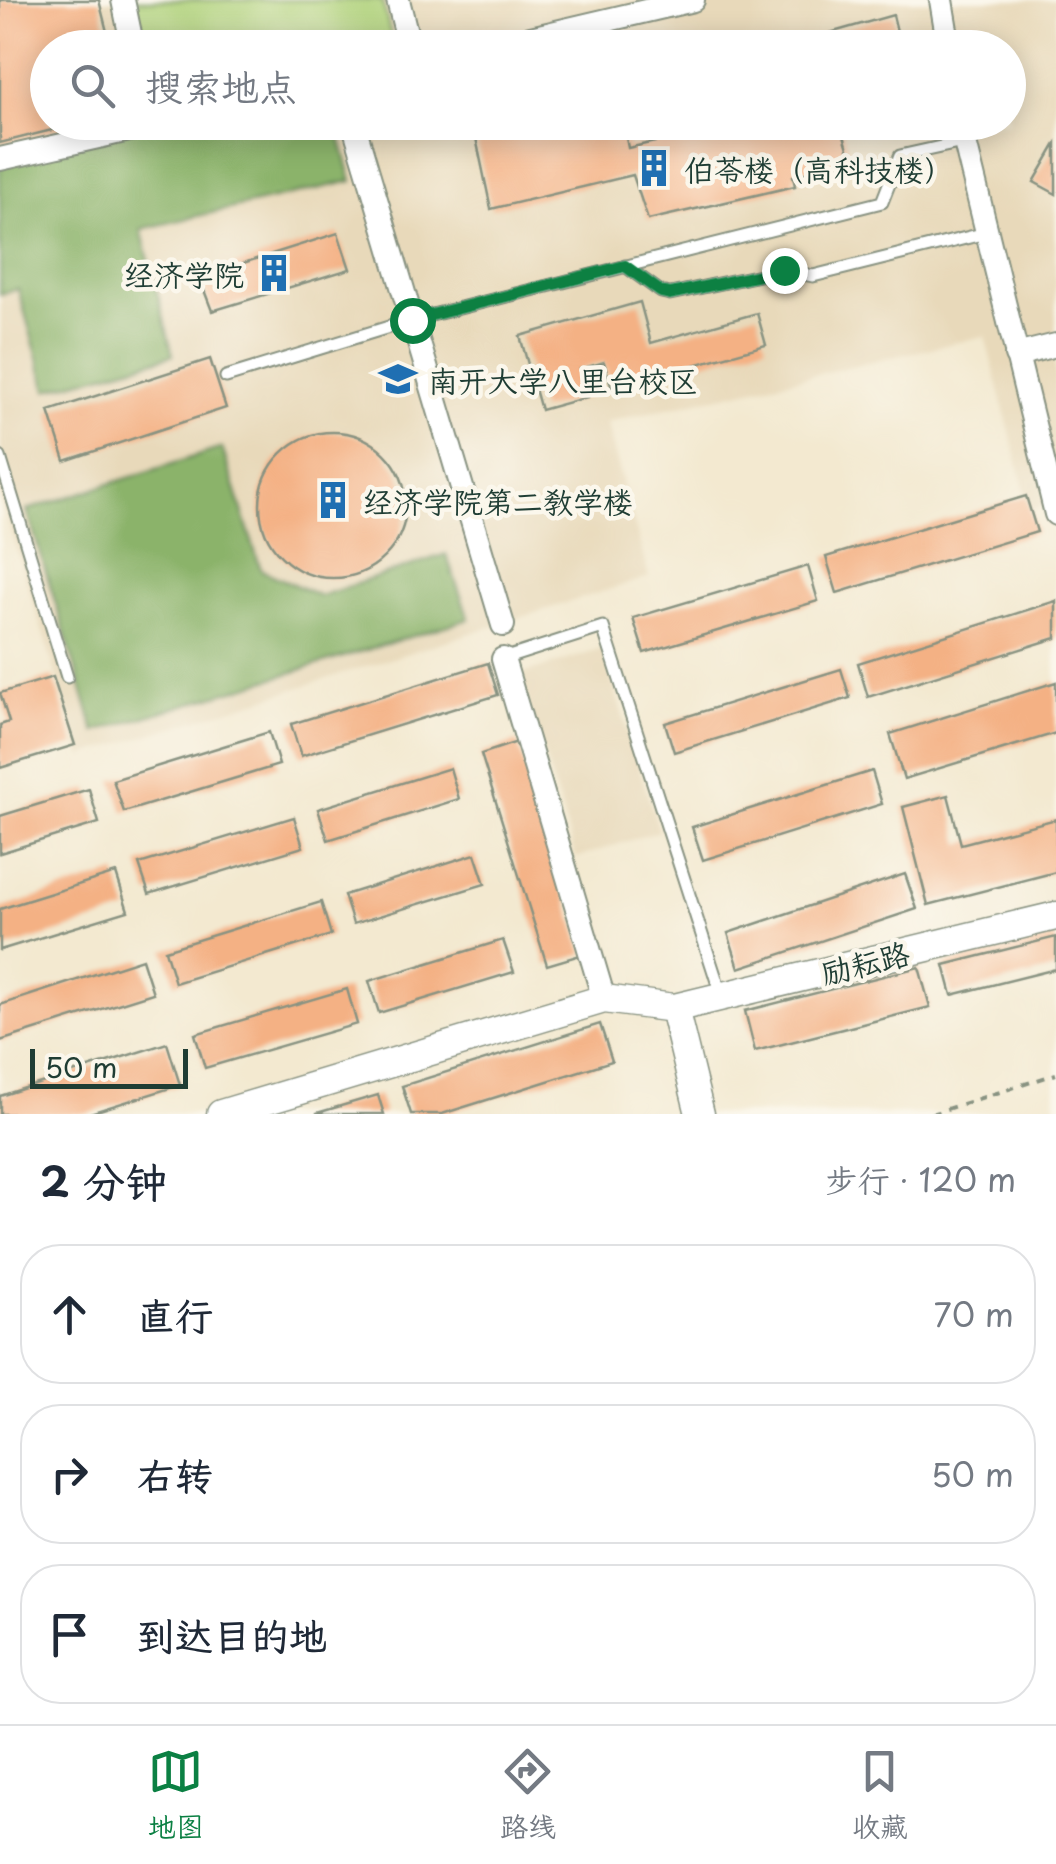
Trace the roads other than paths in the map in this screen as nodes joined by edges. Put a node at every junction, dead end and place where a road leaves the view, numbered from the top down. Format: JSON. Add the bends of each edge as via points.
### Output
{"nodes":[{"id":1,"x":123,"y":0,"type":"edge"},
{"id":2,"x":398,"y":0,"type":"edge"},
{"id":3,"x":694,"y":0,"type":"edge"},
{"id":4,"x":942,"y":0,"type":"edge"},
{"id":5,"x":129,"y":30,"type":"edge"},
{"id":6,"x":406,"y":30,"type":"edge"},
{"id":7,"x":565,"y":30,"type":"edge"},
{"id":8,"x":946,"y":30,"type":"edge"},
{"id":9,"x":84,"y":140,"type":"edge"},
{"id":10,"x":357,"y":140,"type":"edge"},
{"id":11,"x":941,"y":140,"type":"edge"},
{"id":12,"x":964,"y":140,"type":"edge"},
{"id":13,"x":0,"y":159,"type":"edge"},
{"id":14,"x":986,"y":233,"type":"junction"},
{"id":15,"x":625,"y":266,"type":"junction"},
{"id":16,"x":412,"y":320,"type":"junction"},
{"id":17,"x":1056,"y":346,"type":"edge"},
{"id":18,"x":1016,"y":355,"type":"junction"},
{"id":19,"x":226,"y":377,"type":"dead end"},
{"id":20,"x":0,"y":458,"type":"edge"},
{"id":21,"x":1056,"y":514,"type":"edge"},
{"id":22,"x":503,"y":626,"type":"dead end"},
{"id":23,"x":504,"y":659,"type":"joint"},
{"id":24,"x":68,"y":677,"type":"dead end"},
{"id":25,"x":1056,"y":916,"type":"edge"},
{"id":26,"x":722,"y":997,"type":"junction"},
{"id":27,"x":604,"y":999,"type":"junction"},
{"id":28,"x":674,"y":1008,"type":"junction"},
{"id":29,"x":221,"y":1114,"type":"edge"},
{"id":30,"x":700,"y":1114,"type":"edge"}],
"edges":[{"from":1,"to":5,"type":"street"},
{"from":2,"to":6,"type":"street"},
{"from":3,"to":7,"type":"street"},
{"from":4,"to":8,"type":"street"},
{"from":9,"to":13,"type":"street"},
{"from":10,"to":16,"type":"street"},
{"from":11,"to":15,"type":"lane","via":[[900,156],[882,202]]},
{"from":12,"to":14,"type":"street"},
{"from":14,"to":15,"type":"lane","via":[[813,276],[784,270],[670,294]]},
{"from":14,"to":18,"type":"street"},
{"from":15,"to":16,"type":"lane"},
{"from":16,"to":19,"type":"lane"},
{"from":16,"to":22,"type":"street"},
{"from":17,"to":18,"type":"street"},
{"from":18,"to":21,"type":"street"},
{"from":20,"to":24,"type":"lane"},
{"from":23,"to":26,"type":"lane","via":[[604,627]]},
{"from":23,"to":27,"type":"street"},
{"from":25,"to":26,"type":"street","name":"励耘路"},
{"from":26,"to":28,"type":"street","name":"励耘路"},
{"from":27,"to":28,"type":"street"},
{"from":27,"to":29,"type":"street"},
{"from":28,"to":30,"type":"street"}]}
